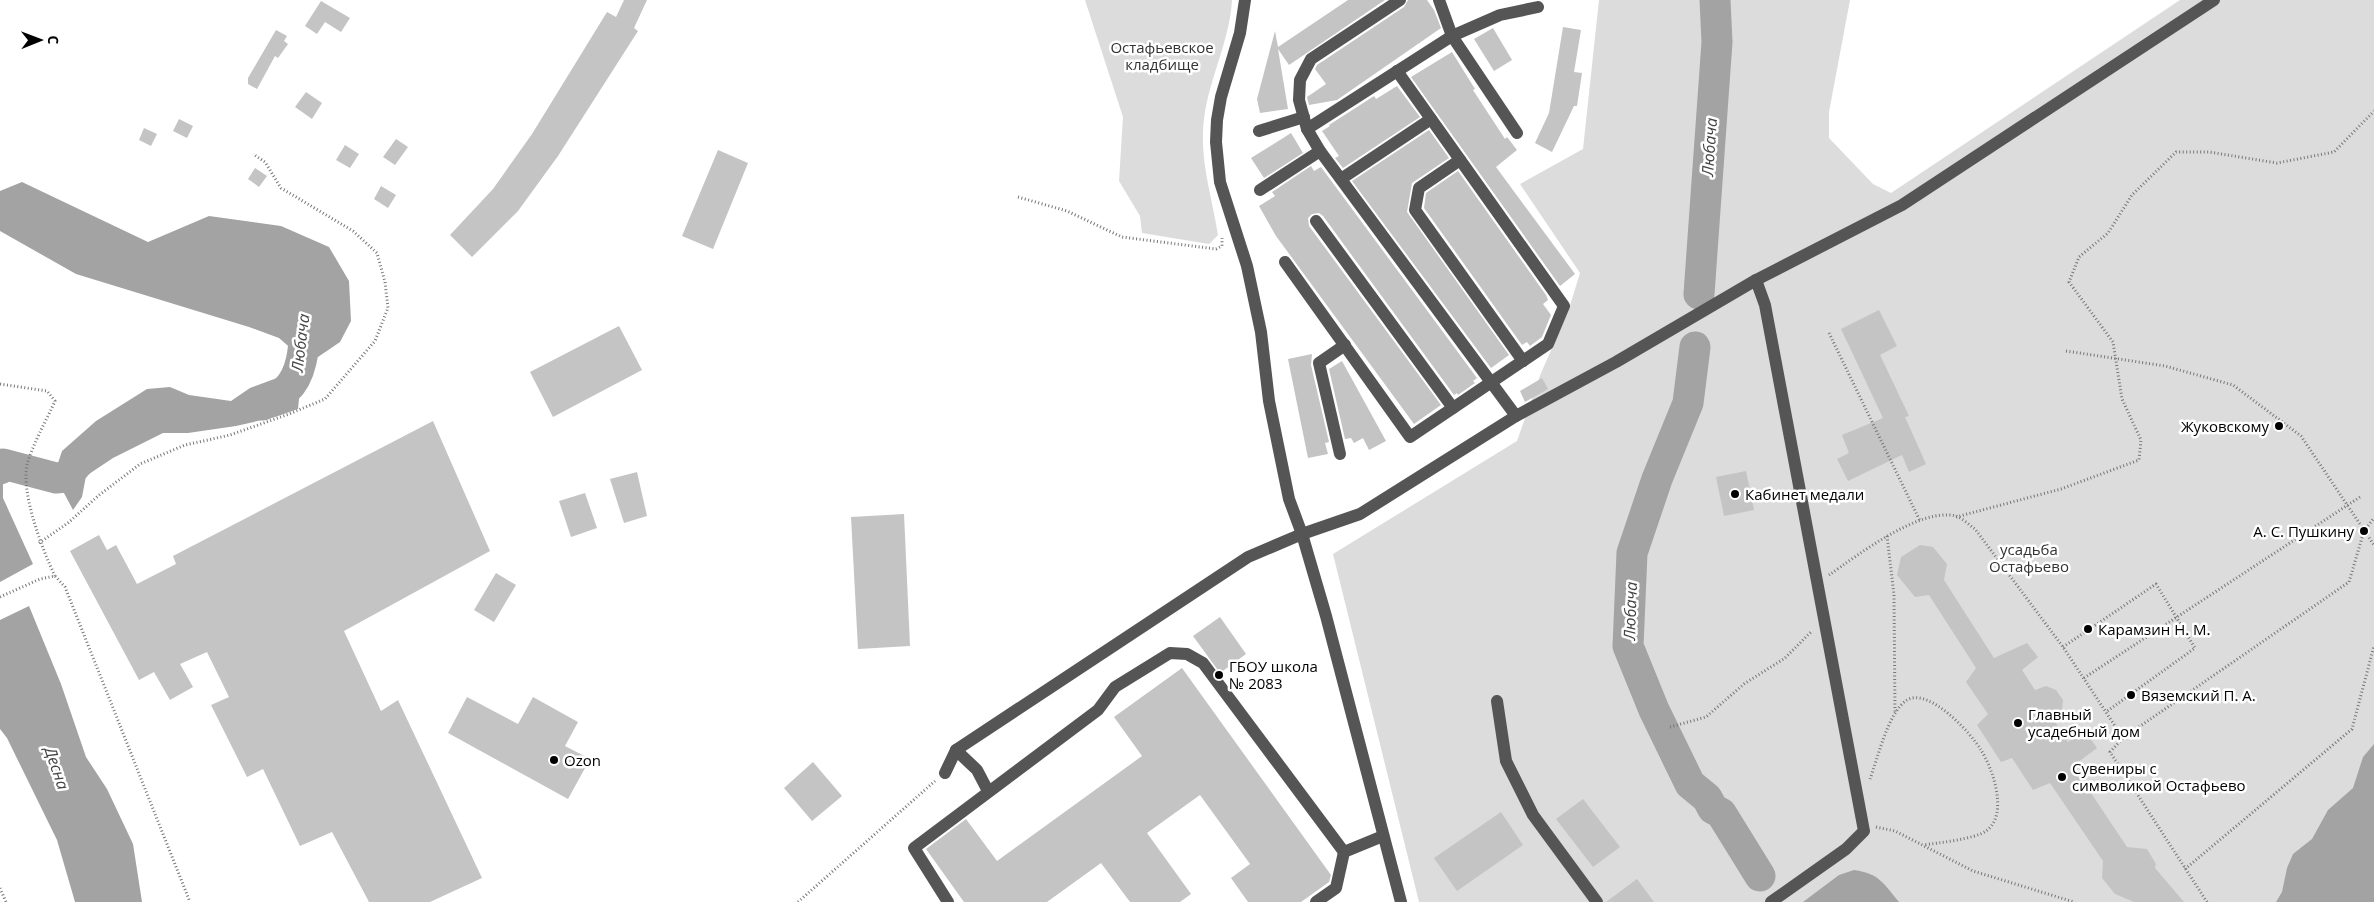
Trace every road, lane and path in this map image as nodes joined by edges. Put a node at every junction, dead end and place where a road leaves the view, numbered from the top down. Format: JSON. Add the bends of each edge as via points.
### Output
{"nodes":[{"id":1,"x":1245,"y":0,"type":"edge"},
{"id":2,"x":1400,"y":0,"type":"edge"},
{"id":3,"x":1439,"y":0,"type":"edge"},
{"id":4,"x":2214,"y":0,"type":"edge"},
{"id":5,"x":1538,"y":7,"type":"dead end"},
{"id":6,"x":1452,"y":36,"type":"junction"},
{"id":7,"x":1397,"y":71,"type":"junction"},
{"id":8,"x":2374,"y":111,"type":"edge"},
{"id":9,"x":1431,"y":119,"type":"junction"},
{"id":10,"x":1305,"y":123,"type":"junction"},
{"id":11,"x":1258,"y":131,"type":"dead end"},
{"id":12,"x":1517,"y":133,"type":"dead end"},
{"id":13,"x":1320,"y":151,"type":"junction"},
{"id":14,"x":253,"y":154,"type":"dead end"},
{"id":15,"x":1460,"y":160,"type":"junction"},
{"id":16,"x":1341,"y":179,"type":"junction"},
{"id":17,"x":1260,"y":190,"type":"dead end"},
{"id":18,"x":1018,"y":197,"type":"dead end"},
{"id":19,"x":1316,"y":221,"type":"dead end"},
{"id":20,"x":1222,"y":235,"type":"dead end"},
{"id":21,"x":1285,"y":262,"type":"dead end"},
{"id":22,"x":1756,"y":280,"type":"junction"},
{"id":23,"x":1829,"y":332,"type":"dead end"},
{"id":24,"x":1345,"y":345,"type":"junction"},
{"id":25,"x":2066,"y":352,"type":"dead end"},
{"id":26,"x":2116,"y":359,"type":"junction"},
{"id":27,"x":1523,"y":361,"type":"junction"},
{"id":28,"x":1491,"y":382,"type":"junction"},
{"id":29,"x":0,"y":384,"type":"edge"},
{"id":30,"x":1453,"y":408,"type":"junction"},
{"id":31,"x":1516,"y":416,"type":"junction"},
{"id":32,"x":1340,"y":454,"type":"dead end"},
{"id":33,"x":2360,"y":497,"type":"dead end"},
{"id":34,"x":2348,"y":505,"type":"junction"},
{"id":35,"x":1956,"y":516,"type":"junction"},
{"id":36,"x":2374,"y":518,"type":"edge"},
{"id":37,"x":1920,"y":521,"type":"junction"},
{"id":38,"x":2364,"y":531,"type":"junction"},
{"id":39,"x":1302,"y":534,"type":"junction"},
{"id":40,"x":1887,"y":536,"type":"junction"},
{"id":41,"x":39,"y":543,"type":"junction"},
{"id":42,"x":2374,"y":545,"type":"edge"},
{"id":43,"x":55,"y":576,"type":"junction"},
{"id":44,"x":1816,"y":583,"type":"junction"},
{"id":45,"x":0,"y":597,"type":"edge"},
{"id":46,"x":2176,"y":618,"type":"junction"},
{"id":47,"x":1823,"y":620,"type":"junction"},
{"id":48,"x":2374,"y":646,"type":"edge"},
{"id":49,"x":2063,"y":647,"type":"junction"},
{"id":50,"x":2084,"y":678,"type":"junction"},
{"id":51,"x":1497,"y":702,"type":"dead end"},
{"id":52,"x":1895,"y":712,"type":"junction"},
{"id":53,"x":2106,"y":712,"type":"junction"},
{"id":54,"x":1670,"y":727,"type":"dead end"},
{"id":55,"x":2123,"y":738,"type":"junction"},
{"id":56,"x":956,"y":750,"type":"junction"},
{"id":57,"x":945,"y":773,"type":"joint"},
{"id":58,"x":1868,"y":784,"type":"dead end"},
{"id":59,"x":988,"y":791,"type":"junction"},
{"id":60,"x":1864,"y":831,"type":"junction"},
{"id":61,"x":1383,"y":836,"type":"junction"},
{"id":62,"x":1923,"y":845,"type":"junction"},
{"id":63,"x":1344,"y":852,"type":"junction"},
{"id":64,"x":2185,"y":869,"type":"junction"},
{"id":65,"x":0,"y":888,"type":"edge"},
{"id":66,"x":6,"y":902,"type":"edge"},
{"id":67,"x":190,"y":902,"type":"edge"},
{"id":68,"x":798,"y":902,"type":"edge"},
{"id":69,"x":948,"y":902,"type":"edge"},
{"id":70,"x":1316,"y":902,"type":"edge"},
{"id":71,"x":1401,"y":902,"type":"edge"},
{"id":72,"x":1597,"y":902,"type":"edge"},
{"id":73,"x":1770,"y":902,"type":"edge"},
{"id":74,"x":2074,"y":902,"type":"edge"},
{"id":75,"x":2207,"y":902,"type":"edge"}],
"edges":[{"from":1,"to":39,"type":"street","via":[[1240,33],[1221,97],[1217,120],[1217,161],[1220,182],[1247,266],[1289,499]]},
{"from":2,"to":10,"type":"street","via":[[1312,59],[1300,80],[1299,100]]},
{"from":3,"to":6,"type":"street"},
{"from":4,"to":22,"type":"street","via":[[1902,205]]},
{"from":5,"to":6,"type":"street","via":[[1500,15]]},
{"from":6,"to":7,"type":"street"},
{"from":6,"to":12,"type":"street"},
{"from":7,"to":9,"type":"street"},
{"from":7,"to":10,"type":"street"},
{"from":8,"to":26,"type":"path","via":[[2334,152],[2276,163],[2209,152],[2176,152],[2132,195],[2108,234],[2079,257],[2069,282],[2113,342]]},
{"from":9,"to":15,"type":"street"},
{"from":9,"to":16,"type":"street"},
{"from":10,"to":11,"type":"street"},
{"from":10,"to":13,"type":"street"},
{"from":13,"to":16,"type":"street"},
{"from":13,"to":17,"type":"street"},
{"from":14,"to":41,"type":"path","via":[[265,162],[281,188],[353,231],[377,253],[388,308],[375,341],[325,399],[230,435],[185,445],[140,464]]},
{"from":15,"to":27,"type":"street","via":[[1564,306],[1548,344]]},
{"from":15,"to":27,"type":"street","via":[[1418,188],[1415,210]]},
{"from":16,"to":28,"type":"street"},
{"from":18,"to":20,"type":"path","via":[[1068,211],[1122,237],[1216,249],[1222,246]]},
{"from":19,"to":30,"type":"street"},
{"from":21,"to":24,"type":"street"},
{"from":22,"to":31,"type":"street"},
{"from":22,"to":44,"type":"street","via":[[1765,305]]},
{"from":23,"to":37,"type":"path"},
{"from":24,"to":30,"type":"street","via":[[1410,437]]},
{"from":24,"to":32,"type":"street","via":[[1319,363]]},
{"from":25,"to":26,"type":"path"},
{"from":26,"to":34,"type":"path","via":[[2165,366],[2233,385],[2301,436]]},
{"from":26,"to":35,"type":"path","via":[[2122,399],[2141,440],[2139,460],[2061,489]]},
{"from":27,"to":28,"type":"street"},
{"from":28,"to":30,"type":"street"},
{"from":28,"to":31,"type":"street"},
{"from":29,"to":41,"type":"path","via":[[47,391],[55,401],[28,462],[25,478]]},
{"from":31,"to":39,"type":"street","via":[[1360,514]]},
{"from":33,"to":34,"type":"path"},
{"from":34,"to":38,"type":"path"},
{"from":34,"to":46,"type":"path"},
{"from":35,"to":37,"type":"path","via":[[1934,515]]},
{"from":35,"to":49,"type":"path","via":[[1975,528]]},
{"from":36,"to":38,"type":"path"},
{"from":37,"to":40,"type":"path"},
{"from":38,"to":42,"type":"path"},
{"from":38,"to":55,"type":"path","via":[[2349,582]]},
{"from":39,"to":56,"type":"street","via":[[1248,557]]},
{"from":39,"to":61,"type":"street"},
{"from":40,"to":44,"type":"path"},
{"from":40,"to":52,"type":"path","via":[[1894,596]]},
{"from":41,"to":43,"type":"path"},
{"from":43,"to":45,"type":"path","via":[[40,579]]},
{"from":43,"to":67,"type":"path","via":[[65,587]]},
{"from":44,"to":47,"type":"street"},
{"from":46,"to":49,"type":"path","via":[[2156,584]]},
{"from":46,"to":50,"type":"path"},
{"from":46,"to":53,"type":"path","via":[[2195,648]]},
{"from":47,"to":54,"type":"path","via":[[1785,658],[1744,684],[1706,717]]},
{"from":47,"to":60,"type":"street"},
{"from":48,"to":64,"type":"path","via":[[2352,730]]},
{"from":49,"to":50,"type":"path"},
{"from":50,"to":53,"type":"path"},
{"from":51,"to":72,"type":"street","via":[[1506,761],[1533,815]]},
{"from":52,"to":58,"type":"path"},
{"from":52,"to":62,"type":"path","via":[[1907,700],[1917,697],[1948,712],[1982,751],[2000,807],[1986,831]]},
{"from":53,"to":55,"type":"path"},
{"from":55,"to":64,"type":"path","via":[[2110,752]]},
{"from":56,"to":57,"type":"street"},
{"from":56,"to":59,"type":"street","via":[[977,770]]},
{"from":57,"to":68,"type":"path"},
{"from":59,"to":63,"type":"street","via":[[1098,710],[1115,687],[1170,653],[1186,654],[1204,663]]},
{"from":59,"to":69,"type":"street","via":[[914,848]]},
{"from":60,"to":62,"type":"path","via":[[1879,826]]},
{"from":60,"to":73,"type":"street","via":[[1846,849]]},
{"from":61,"to":63,"type":"street"},
{"from":61,"to":71,"type":"street"},
{"from":62,"to":74,"type":"path","via":[[1973,871]]},
{"from":63,"to":70,"type":"street","via":[[1336,888]]},
{"from":64,"to":75,"type":"path"},
{"from":65,"to":66,"type":"path"}]}
